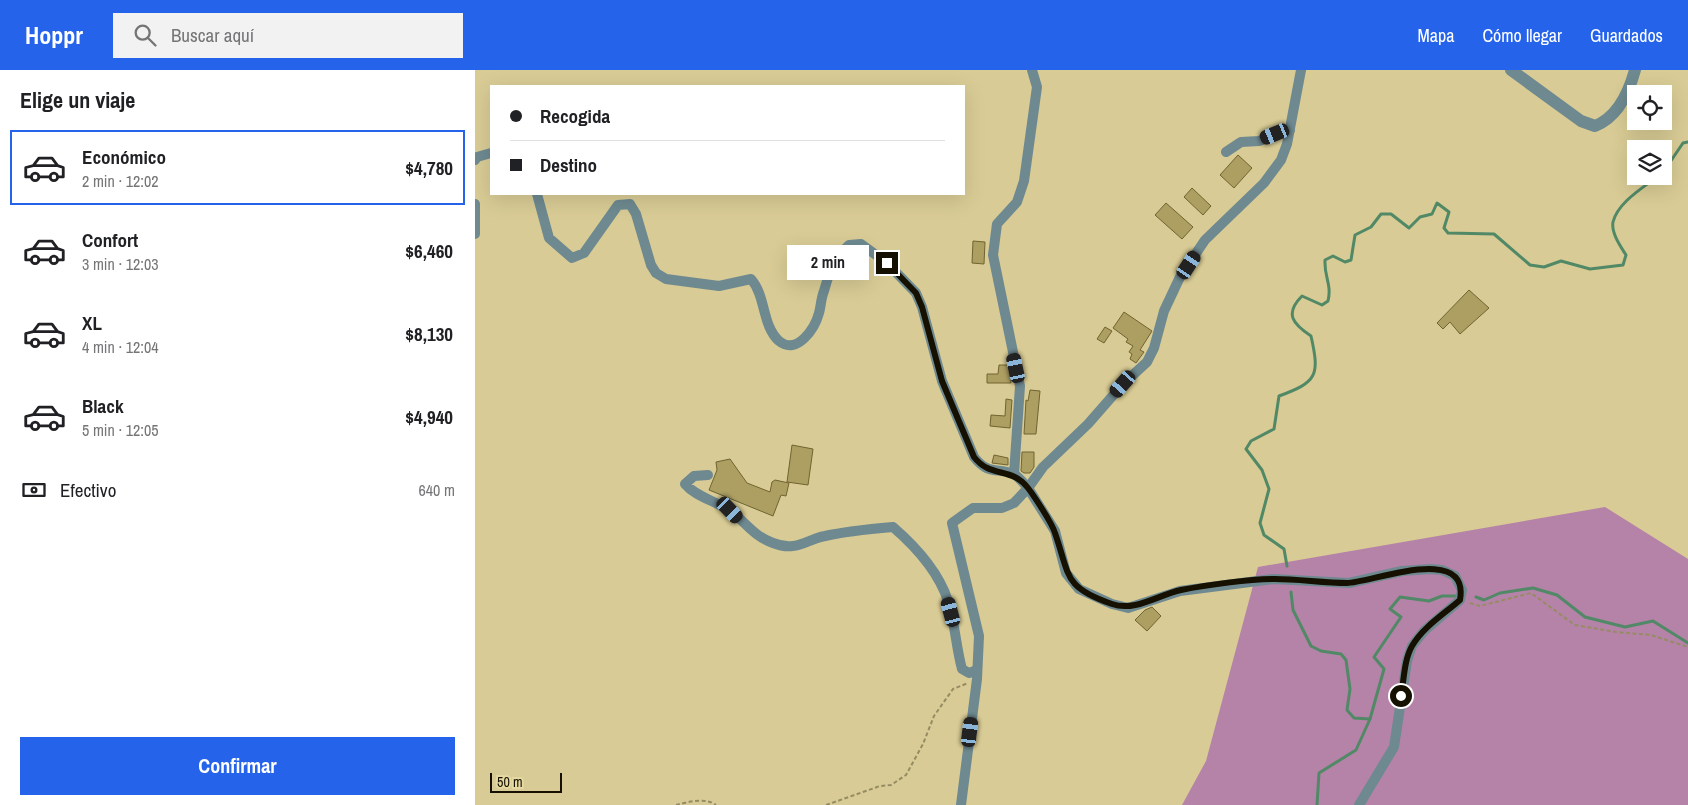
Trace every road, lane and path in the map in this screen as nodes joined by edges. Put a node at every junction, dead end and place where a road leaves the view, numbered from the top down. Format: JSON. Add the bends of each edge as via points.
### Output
{"nodes":[{"id":1,"x":1031,"y":70,"type":"edge"},
{"id":2,"x":1301,"y":70,"type":"edge"},
{"id":3,"x":1511,"y":70,"type":"edge"},
{"id":4,"x":1635,"y":70,"type":"edge"},
{"id":5,"x":1290,"y":130,"type":"junction"},
{"id":6,"x":1226,"y":152,"type":"dead end"},
{"id":7,"x":490,"y":153,"type":"edge"},
{"id":8,"x":475,"y":160,"type":"edge"},
{"id":9,"x":537,"y":195,"type":"edge"},
{"id":10,"x":475,"y":204,"type":"edge"},
{"id":11,"x":475,"y":234,"type":"edge"},
{"id":12,"x":1014,"y":474,"type":"junction"},
{"id":13,"x":708,"y":475,"type":"dead end"},
{"id":14,"x":1029,"y":488,"type":"junction"},
{"id":15,"x":1460,"y":600,"type":"junction"},
{"id":16,"x":1688,"y":647,"type":"edge"},
{"id":17,"x":977,"y":675,"type":"junction"},
{"id":18,"x":676,"y":805,"type":"edge"},
{"id":19,"x":716,"y":805,"type":"edge"},
{"id":20,"x":826,"y":805,"type":"edge"},
{"id":21,"x":961,"y":805,"type":"edge"},
{"id":22,"x":1359,"y":805,"type":"edge"}],
"edges":[{"from":1,"to":12,"type":"street","via":[[1037,87],[1024,181],[1017,202],[997,224],[993,256],[1020,386]]},
{"from":2,"to":5,"type":"street"},
{"from":3,"to":4,"type":"street","via":[[1581,121],[1595,126],[1608,119],[1623,101]]},
{"from":5,"to":6,"type":"street","via":[[1241,142]]},
{"from":5,"to":14,"type":"street","via":[[1281,160],[1265,183],[1217,226],[1181,277],[1164,312],[1147,362],[1043,467]]},
{"from":7,"to":8,"type":"street"},
{"from":9,"to":12,"type":"street","via":[[549,238],[572,258],[584,253],[618,205],[630,204],[656,273],[665,279],[719,286],[751,279],[761,294],[769,324],[779,340],[786,344],[794,345],[812,330],[838,255],[849,245],[861,244],[887,263],[916,293],[942,381],[974,457],[980,465],[995,472]]},
{"from":10,"to":11,"type":"street"},
{"from":12,"to":14,"type":"street"},
{"from":13,"to":17,"type":"street","via":[[694,476],[685,484],[692,493],[703,495],[730,510],[749,530],[773,543],[787,546],[808,543],[822,536],[893,527],[906,538],[939,580],[950,608],[963,669]]},
{"from":14,"to":15,"type":"street","via":[[1055,530],[1066,573],[1079,589],[1112,604],[1128,608],[1180,591],[1273,579],[1349,583],[1401,571],[1431,569],[1455,576],[1462,590]]},
{"from":14,"to":17,"type":"street","via":[[1014,503],[1002,508],[973,508],[952,523],[979,636]]},
{"from":15,"to":16,"type":"path","via":[[1480,606],[1531,593],[1575,625],[1651,635]]},
{"from":15,"to":22,"type":"street","via":[[1424,631],[1412,646],[1394,747]]},
{"from":17,"to":20,"type":"path","via":[[953,689],[934,716],[906,775],[891,785]]},
{"from":17,"to":21,"type":"street"},
{"from":18,"to":19,"type":"path","via":[[693,800]]}]}
